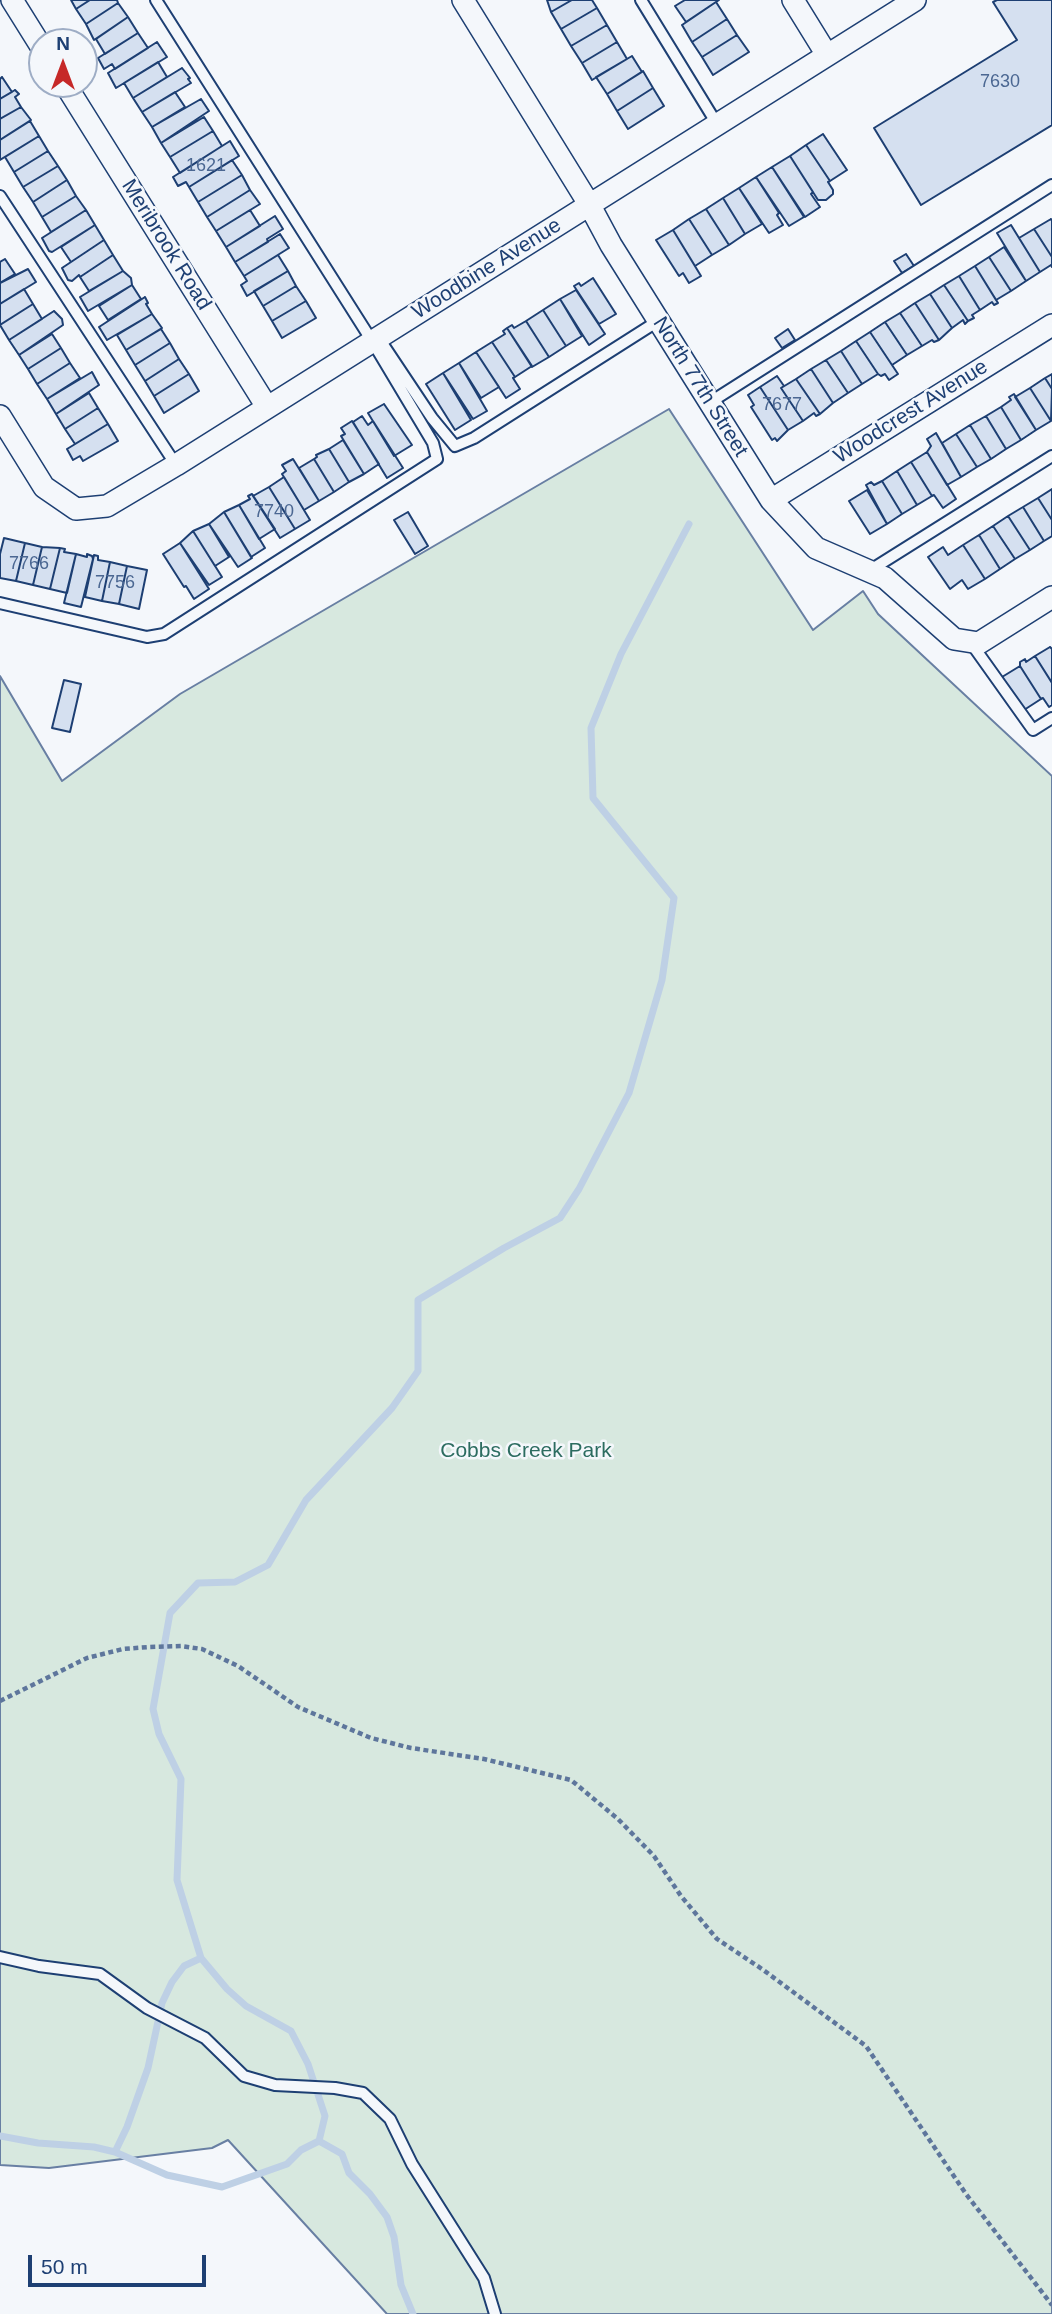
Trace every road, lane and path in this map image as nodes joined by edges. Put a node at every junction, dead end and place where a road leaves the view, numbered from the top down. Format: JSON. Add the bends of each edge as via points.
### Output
{"nodes":[{"id":1,"x":12,"y":0,"type":"edge"},
{"id":2,"x":156,"y":0,"type":"edge"},
{"id":3,"x":463,"y":0,"type":"edge"},
{"id":4,"x":641,"y":0,"type":"edge"},
{"id":5,"x":793,"y":0,"type":"edge"},
{"id":6,"x":915,"y":0,"type":"edge"},
{"id":7,"x":30,"y":28,"type":"edge"},
{"id":8,"x":827,"y":55,"type":"junction"},
{"id":9,"x":74,"y":98,"type":"edge"},
{"id":10,"x":717,"y":124,"type":"junction"},
{"id":11,"x":1052,"y":185,"type":"edge"},
{"id":12,"x":0,"y":196,"type":"edge"},
{"id":13,"x":589,"y":204,"type":"junction"},
{"id":14,"x":658,"y":321,"type":"junction"},
{"id":15,"x":1052,"y":325,"type":"edge"},
{"id":16,"x":375,"y":339,"type":"junction"},
{"id":17,"x":709,"y":403,"type":"junction"},
{"id":18,"x":267,"y":407,"type":"junction"},
{"id":19,"x":0,"y":416,"type":"edge"},
{"id":20,"x":1052,"y":456,"type":"edge"},
{"id":21,"x":176,"y":465,"type":"junction"},
{"id":22,"x":771,"y":500,"type":"junction"},
{"id":23,"x":869,"y":571,"type":"junction"},
{"id":24,"x":1052,"y":597,"type":"edge"},
{"id":25,"x":0,"y":603,"type":"edge"},
{"id":26,"x":969,"y":641,"type":"junction"},
{"id":27,"x":1052,"y":718,"type":"edge"},
{"id":28,"x":0,"y":1701,"type":"edge"},
{"id":29,"x":0,"y":1957,"type":"edge"},
{"id":30,"x":1052,"y":2305,"type":"edge"},
{"id":31,"x":495,"y":2314,"type":"edge"}],
"edges":[{"from":1,"to":7,"type":"street"},
{"from":2,"to":16,"type":"lane"},
{"from":3,"to":13,"type":"street","name":"North 77th Street"},
{"from":4,"to":10,"type":"lane"},
{"from":5,"to":8,"type":"street"},
{"from":6,"to":8,"type":"street","name":"Woodbine Avenue"},
{"from":8,"to":10,"type":"street","name":"Woodbine Avenue"},
{"from":9,"to":18,"type":"street","name":"Meribrook Road"},
{"from":10,"to":13,"type":"street","name":"Woodbine Avenue"},
{"from":11,"to":17,"type":"lane"},
{"from":12,"to":21,"type":"lane"},
{"from":13,"to":14,"type":"street","name":"North 77th Street"},
{"from":13,"to":16,"type":"street","name":"Woodbine Avenue"},
{"from":14,"to":16,"type":"lane","via":[[456,446]]},
{"from":14,"to":17,"type":"street","name":"North 77th Street"},
{"from":15,"to":22,"type":"street","name":"Woodcrest Avenue"},
{"from":16,"to":18,"type":"street","name":"Woodbine Avenue"},
{"from":16,"to":25,"type":"lane","via":[[433,443],[437,459],[164,634],[147,637]]},
{"from":17,"to":22,"type":"street","name":"North 77th Street"},
{"from":18,"to":21,"type":"street","name":"Woodbine Avenue"},
{"from":19,"to":21,"type":"street","name":"Woodbine Avenue","via":[[44,487],[76,509],[107,506]]},
{"from":20,"to":23,"type":"lane"},
{"from":22,"to":23,"type":"street","name":"North 77th Street","via":[[817,548]]},
{"from":23,"to":26,"type":"street","name":"North 77th Street","via":[[885,578],[954,639]]},
{"from":24,"to":26,"type":"street","via":[[979,643]]},
{"from":26,"to":27,"type":"lane","via":[[1032,730]]},
{"from":28,"to":30,"type":"path","via":[[87,1658],[123,1649],[181,1646],[202,1649],[238,1666],[298,1707],[371,1738],[571,1780],[654,1856],[717,1939],[866,2046],[966,2194]]},
{"from":29,"to":31,"type":"lane","via":[[100,1974],[147,2008],[205,2038],[244,2076],[275,2085],[363,2093],[390,2119],[412,2164],[484,2278]]}]}
